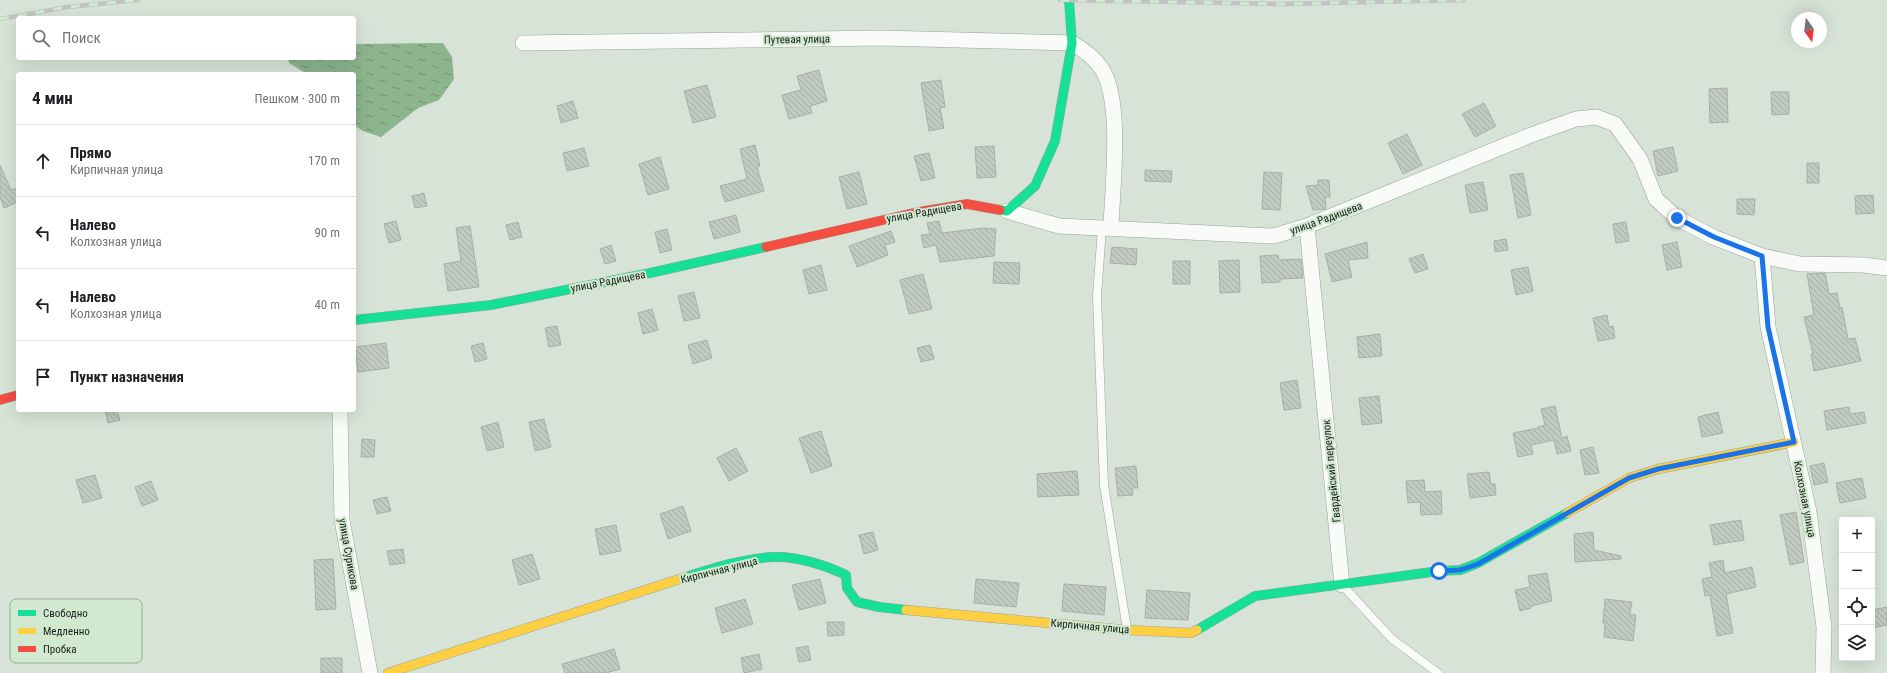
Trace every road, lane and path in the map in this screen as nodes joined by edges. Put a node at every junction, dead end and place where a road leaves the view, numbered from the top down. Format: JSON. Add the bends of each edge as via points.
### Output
{"nodes":[{"id":1,"x":1069,"y":0,"type":"edge"},
{"id":2,"x":522,"y":43,"type":"dead end"},
{"id":3,"x":1072,"y":43,"type":"junction"},
{"id":4,"x":1007,"y":211,"type":"junction"},
{"id":5,"x":1307,"y":226,"type":"junction"},
{"id":6,"x":1106,"y":229,"type":"junction"},
{"id":7,"x":1762,"y":256,"type":"junction"},
{"id":8,"x":1887,"y":268,"type":"edge"},
{"id":9,"x":356,"y":320,"type":"edge"},
{"id":10,"x":16,"y":396,"type":"edge"},
{"id":11,"x":0,"y":400,"type":"edge"},
{"id":12,"x":340,"y":412,"type":"edge"},
{"id":13,"x":1794,"y":442,"type":"junction"},
{"id":14,"x":1342,"y":585,"type":"junction"},
{"id":15,"x":1127,"y":630,"type":"junction"},
{"id":16,"x":370,"y":673,"type":"edge"},
{"id":17,"x":388,"y":673,"type":"edge"},
{"id":18,"x":1438,"y":673,"type":"edge"},
{"id":19,"x":1823,"y":673,"type":"edge"}],
"edges":[{"from":1,"to":3,"type":"street"},
{"from":2,"to":3,"type":"street","name":"Путевая улица","via":[[880,38]]},
{"from":3,"to":4,"type":"street","via":[[1054,141],[1046,164],[1035,186]]},
{"from":3,"to":6,"type":"street","via":[[1088,52],[1102,69],[1112,93],[1114,122]]},
{"from":4,"to":6,"type":"street","name":"улица Радищева","via":[[1059,226]]},
{"from":4,"to":9,"type":"street","name":"улица Радищева","via":[[967,204],[918,212],[650,273],[491,305]]},
{"from":5,"to":6,"type":"street","name":"улица Радищева","via":[[1274,236]]},
{"from":5,"to":7,"type":"street","name":"улица Радищева","via":[[1530,135],[1576,119],[1596,117],[1615,124],[1640,160],[1656,199],[1677,218],[1714,237]]},
{"from":5,"to":14,"type":"street","name":"Гвардейский переулок"},
{"from":6,"to":15,"type":"lane","via":[[1097,296],[1104,485]]},
{"from":7,"to":8,"type":"street","via":[[1800,264]]},
{"from":7,"to":13,"type":"street","name":"Колхозная улица","via":[[1768,327]]},
{"from":10,"to":11,"type":"street"},
{"from":12,"to":16,"type":"street","name":"улица Сурикова","via":[[342,520]]},
{"from":13,"to":14,"type":"street","name":"Кирпичная улица","via":[[1658,469],[1629,478],[1478,564],[1460,570]]},
{"from":13,"to":19,"type":"street","name":"Колхозная улица","via":[[1809,512],[1824,627]]},
{"from":14,"to":15,"type":"street","name":"Кирпичная улица","via":[[1255,596],[1191,633]]},
{"from":14,"to":18,"type":"lane","via":[[1392,639]]},
{"from":15,"to":17,"type":"street","name":"Кирпичная улица","via":[[879,607],[857,602],[847,588],[846,575],[840,571],[775,557],[746,561],[680,579]]}]}
